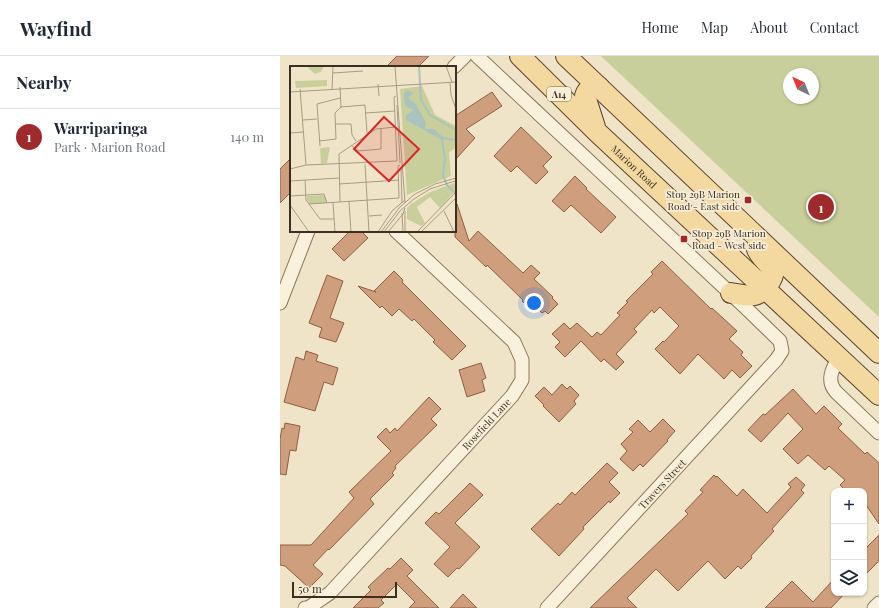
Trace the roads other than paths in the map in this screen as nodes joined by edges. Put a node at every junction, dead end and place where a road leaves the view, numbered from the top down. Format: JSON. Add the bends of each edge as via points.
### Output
{"nodes":[{"id":1,"x":464,"y":56,"type":"edge"},
{"id":2,"x":477,"y":56,"type":"edge"},
{"id":3,"x":520,"y":56,"type":"edge"},
{"id":4,"x":566,"y":56,"type":"edge"},
{"id":5,"x":455,"y":66,"type":"edge"},
{"id":6,"x":599,"y":87,"type":"junction"},
{"id":7,"x":597,"y":132,"type":"junction"},
{"id":8,"x":750,"y":230,"type":"junction"},
{"id":9,"x":308,"y":232,"type":"edge"},
{"id":10,"x":397,"y":232,"type":"edge"},
{"id":11,"x":766,"y":288,"type":"junction"},
{"id":12,"x":731,"y":293,"type":"junction"},
{"id":13,"x":280,"y":303,"type":"edge"},
{"id":14,"x":876,"y":351,"type":"edge"},
{"id":15,"x":839,"y":357,"type":"junction"},
{"id":16,"x":879,"y":396,"type":"edge"},
{"id":17,"x":879,"y":433,"type":"edge"},
{"id":18,"x":879,"y":603,"type":"edge"},
{"id":19,"x":305,"y":608,"type":"edge"},
{"id":20,"x":547,"y":608,"type":"edge"},
{"id":21,"x":874,"y":608,"type":"edge"}],
"edges":[{"from":1,"to":5,"type":"street"},
{"from":2,"to":12,"type":"street"},
{"from":3,"to":7,"type":"main road","name":"Marion Road","number":"A14"},
{"from":4,"to":6,"type":"main road"},
{"from":6,"to":7,"type":"main road","via":[[591,88],[585,96]]},
{"from":6,"to":8,"type":"main road"},
{"from":7,"to":11,"type":"main road","name":"Marion Road","number":"A14"},
{"from":8,"to":11,"type":"main road","via":[[758,253],[773,273]]},
{"from":8,"to":14,"type":"main road"},
{"from":9,"to":13,"type":"street"},
{"from":10,"to":19,"type":"street","name":"Rosefield Lane","via":[[514,342],[522,360],[522,380],[512,396],[330,593]]},
{"from":11,"to":12,"type":"main road","via":[[752,296]]},
{"from":11,"to":15,"type":"main road","name":"Marion Road","number":"A14"},
{"from":12,"to":20,"type":"street","name":"Travers Street","via":[[780,341],[782,351]]},
{"from":14,"to":15,"type":"main road","via":[[850,350]]},
{"from":15,"to":16,"type":"main road","name":"Marion Road","number":"A14"},
{"from":15,"to":17,"type":"street","via":[[831,372],[831,386]]},
{"from":18,"to":21,"type":"street"}]}
